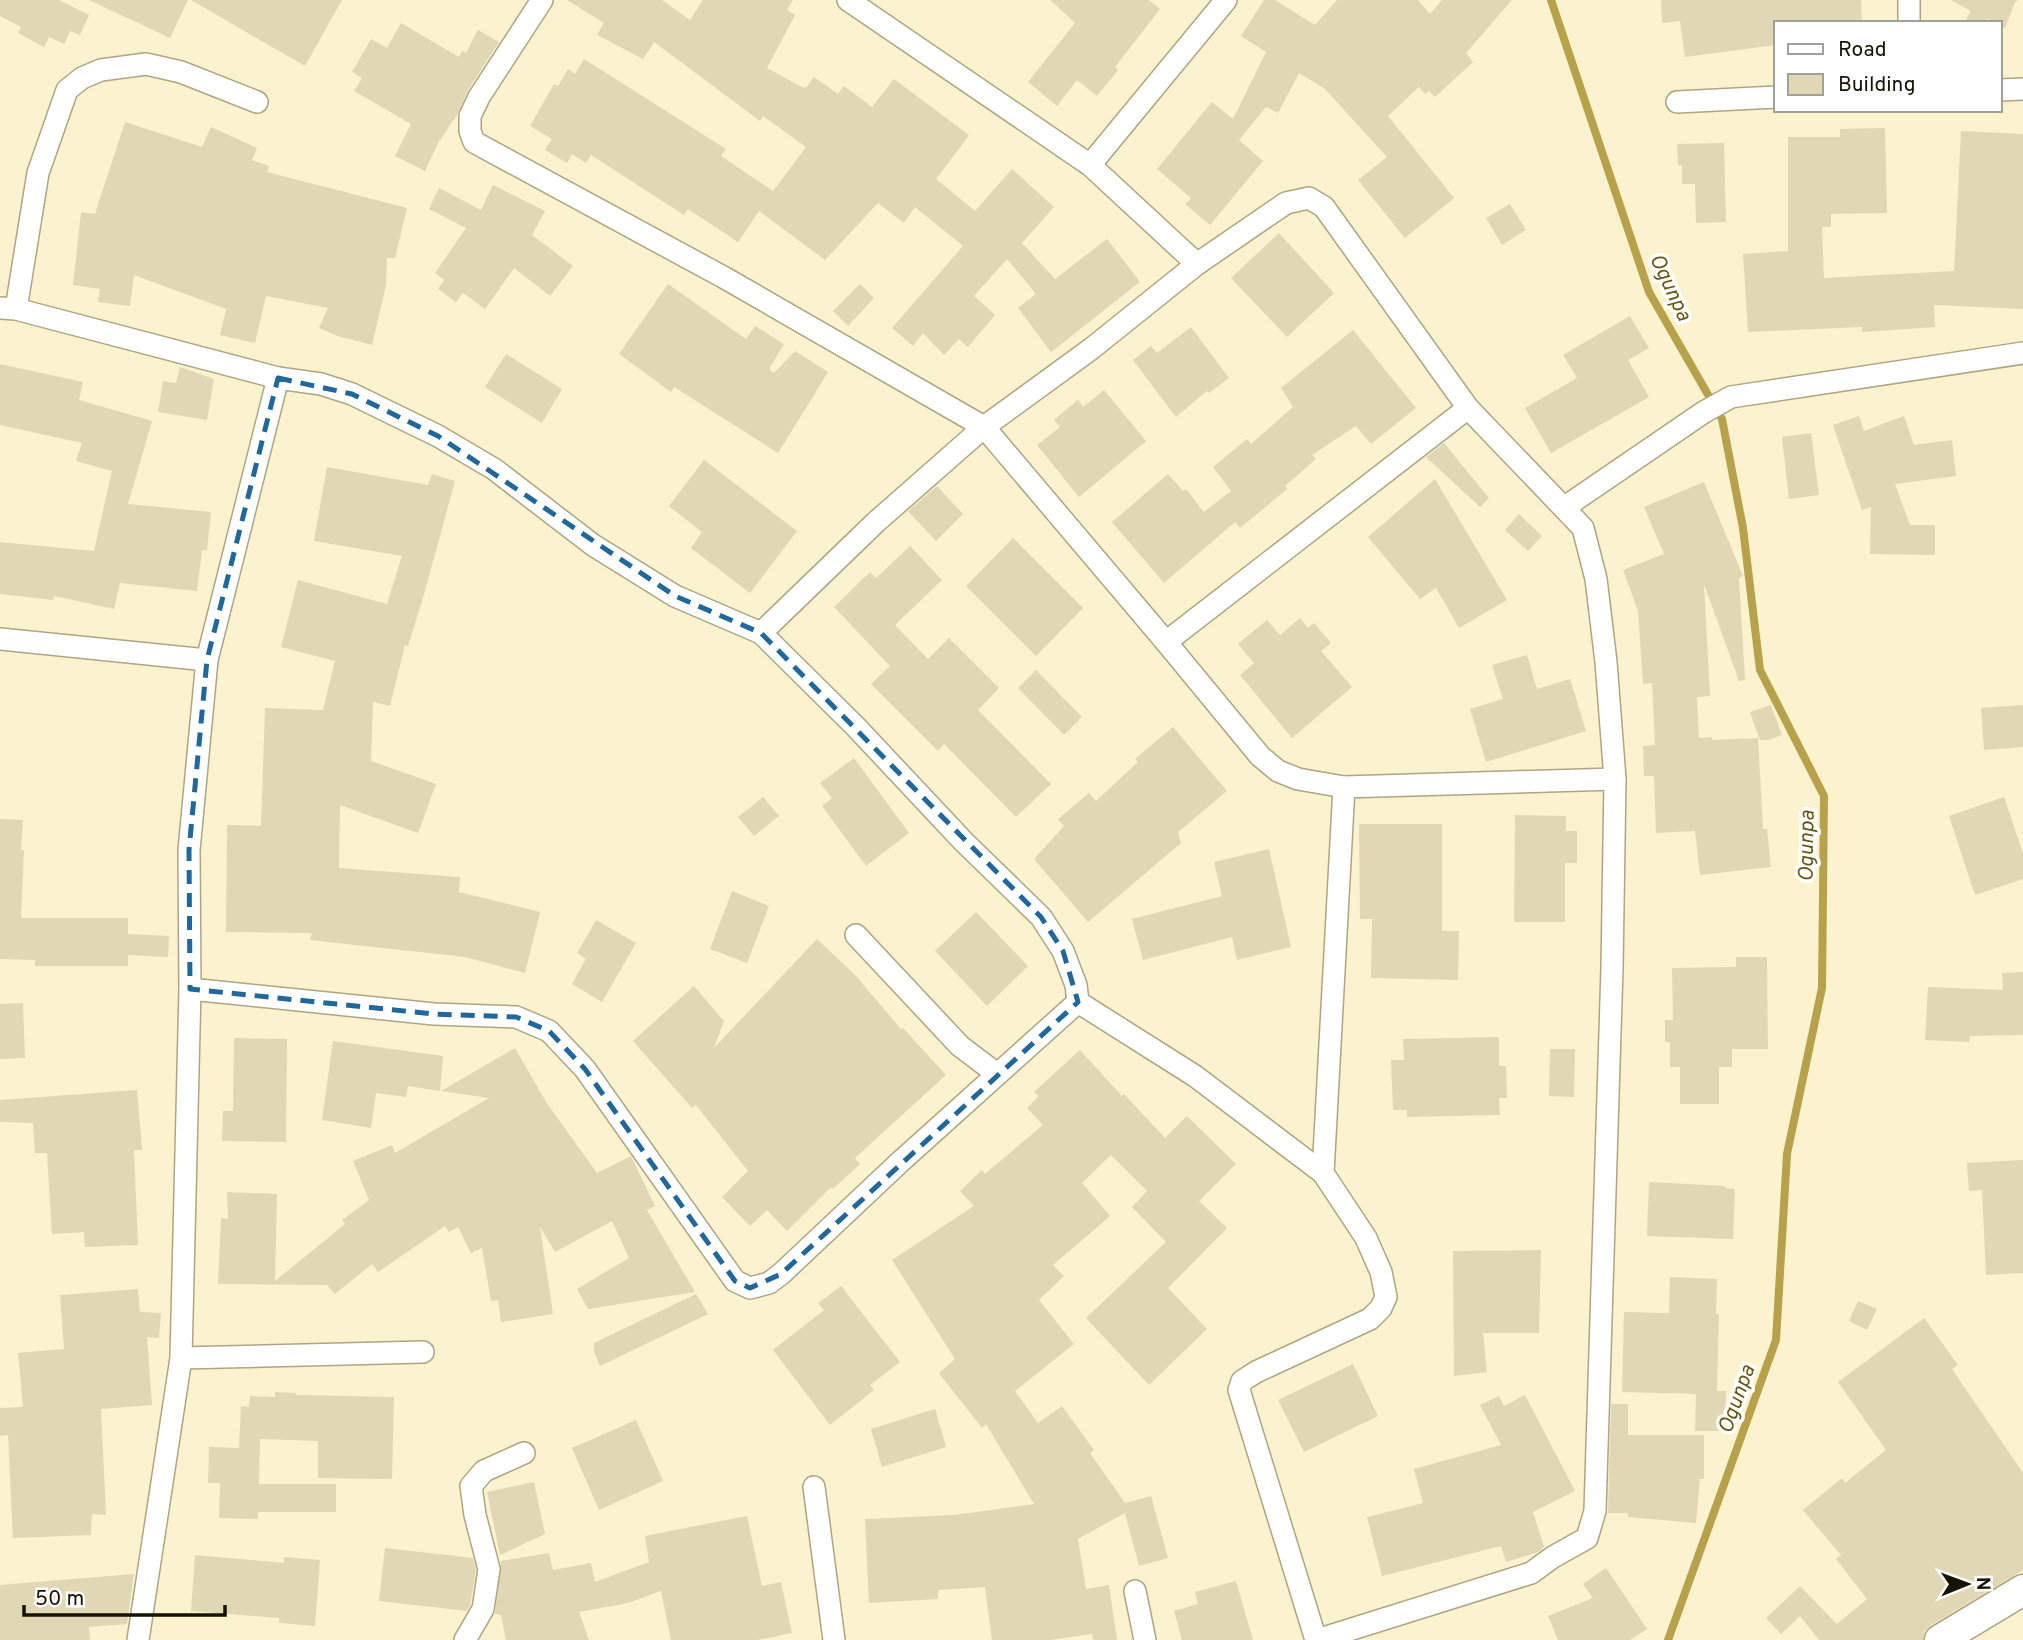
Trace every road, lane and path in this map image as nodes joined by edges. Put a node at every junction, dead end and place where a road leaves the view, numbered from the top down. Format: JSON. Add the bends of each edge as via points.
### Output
{"nodes":[{"id":1,"x":542,"y":0,"type":"edge"},
{"id":2,"x":848,"y":0,"type":"edge"},
{"id":3,"x":1226,"y":0,"type":"edge"},
{"id":4,"x":1909,"y":0,"type":"edge"},
{"id":5,"x":878,"y":7,"type":"edge"},
{"id":6,"x":1909,"y":21,"type":"edge"},
{"id":7,"x":2023,"y":89,"type":"edge"},
{"id":8,"x":2002,"y":90,"type":"edge"},
{"id":9,"x":1774,"y":97,"type":"edge"},
{"id":10,"x":257,"y":102,"type":"dead end"},
{"id":11,"x":1677,"y":102,"type":"dead end"},
{"id":12,"x":1090,"y":165,"type":"junction"},
{"id":13,"x":1197,"y":264,"type":"junction"},
{"id":14,"x":8,"y":308,"type":"edge"},
{"id":15,"x":2023,"y":353,"type":"edge"},
{"id":16,"x":278,"y":377,"type":"junction"},
{"id":17,"x":1468,"y":408,"type":"junction"},
{"id":18,"x":984,"y":427,"type":"junction"},
{"id":19,"x":1565,"y":507,"type":"junction"},
{"id":20,"x":761,"y":633,"type":"junction"},
{"id":21,"x":0,"y":639,"type":"edge"},
{"id":22,"x":1166,"y":642,"type":"junction"},
{"id":23,"x":207,"y":660,"type":"junction"},
{"id":24,"x":1615,"y":779,"type":"junction"},
{"id":25,"x":1344,"y":787,"type":"junction"},
{"id":26,"x":856,"y":935,"type":"dead end"},
{"id":27,"x":190,"y":989,"type":"junction"},
{"id":28,"x":1077,"y":1002,"type":"junction"},
{"id":29,"x":997,"y":1074,"type":"junction"},
{"id":30,"x":1323,"y":1172,"type":"junction"},
{"id":31,"x":423,"y":1352,"type":"dead end"},
{"id":32,"x":181,"y":1358,"type":"junction"},
{"id":33,"x":524,"y":1453,"type":"dead end"},
{"id":34,"x":814,"y":1487,"type":"dead end"},
{"id":35,"x":2023,"y":1590,"type":"edge"},
{"id":36,"x":1135,"y":1591,"type":"dead end"},
{"id":37,"x":138,"y":1640,"type":"edge"},
{"id":38,"x":465,"y":1640,"type":"edge"},
{"id":39,"x":834,"y":1640,"type":"edge"},
{"id":40,"x":1144,"y":1640,"type":"edge"},
{"id":41,"x":1317,"y":1640,"type":"edge"},
{"id":42,"x":1940,"y":1640,"type":"edge"}],
"edges":[{"from":1,"to":18,"type":"street","via":[[479,97],[470,116],[474,142],[725,278]]},
{"from":2,"to":5,"type":"street"},
{"from":3,"to":12,"type":"street"},
{"from":4,"to":6,"type":"street"},
{"from":5,"to":12,"type":"street"},
{"from":7,"to":8,"type":"street"},
{"from":9,"to":11,"type":"street"},
{"from":10,"to":14,"type":"street","via":[[181,72],[146,64],[102,70],[67,90],[38,173]]},
{"from":12,"to":13,"type":"street"},
{"from":13,"to":17,"type":"street","via":[[1286,203],[1309,198],[1324,207]]},
{"from":13,"to":18,"type":"street"},
{"from":14,"to":16,"type":"street"},
{"from":15,"to":19,"type":"street","via":[[1731,397]]},
{"from":16,"to":20,"type":"street","via":[[352,394],[438,436],[494,468],[593,545],[675,596]]},
{"from":16,"to":23,"type":"street"},
{"from":17,"to":19,"type":"street"},
{"from":17,"to":22,"type":"street"},
{"from":18,"to":20,"type":"street","via":[[876,522]]},
{"from":18,"to":22,"type":"street"},
{"from":19,"to":24,"type":"street","via":[[1583,527],[1596,579]]},
{"from":20,"to":28,"type":"street","via":[[1041,917],[1063,951],[1076,985]]},
{"from":21,"to":23,"type":"street"},
{"from":22,"to":25,"type":"street","via":[[1260,756],[1278,771]]},
{"from":23,"to":27,"type":"street","via":[[189,850]]},
{"from":24,"to":25,"type":"street"},
{"from":24,"to":41,"type":"street","via":[[1592,1527],[1587,1538],[1531,1573]]},
{"from":25,"to":30,"type":"street"},
{"from":26,"to":29,"type":"street","via":[[960,1046]]},
{"from":27,"to":29,"type":"street","via":[[434,1014],[516,1017],[549,1031],[585,1069],[735,1281],[750,1288],[781,1274]]},
{"from":27,"to":32,"type":"street"},
{"from":28,"to":29,"type":"street"},
{"from":28,"to":30,"type":"street","via":[[1195,1076]]},
{"from":30,"to":41,"type":"street","via":[[1366,1238],[1386,1297],[1370,1319],[1256,1372],[1242,1381],[1239,1390]]},
{"from":31,"to":32,"type":"street"},
{"from":32,"to":37,"type":"street"},
{"from":33,"to":38,"type":"street","via":[[484,1471],[471,1486],[489,1569],[483,1609]]},
{"from":34,"to":39,"type":"street"},
{"from":35,"to":42,"type":"street"},
{"from":36,"to":40,"type":"street"}]}
